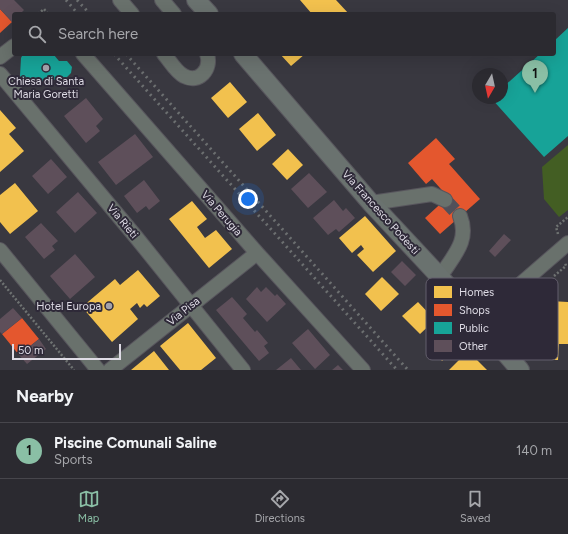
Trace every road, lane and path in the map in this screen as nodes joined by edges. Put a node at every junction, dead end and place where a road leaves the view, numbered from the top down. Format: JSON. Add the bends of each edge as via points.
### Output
{"nodes":[{"id":1,"x":120,"y":0,"type":"edge"},
{"id":2,"x":162,"y":0,"type":"edge"},
{"id":3,"x":196,"y":0,"type":"edge"},
{"id":4,"x":130,"y":12,"type":"edge"},
{"id":5,"x":172,"y":12,"type":"edge"},
{"id":6,"x":206,"y":12,"type":"edge"},
{"id":7,"x":12,"y":48,"type":"edge"},
{"id":8,"x":85,"y":56,"type":"edge"},
{"id":9,"x":166,"y":56,"type":"edge"},
{"id":10,"x":208,"y":56,"type":"edge"},
{"id":11,"x":245,"y":56,"type":"edge"},
{"id":12,"x":0,"y":57,"type":"edge"},
{"id":13,"x":0,"y":74,"type":"edge"},
{"id":14,"x":445,"y":200,"type":"tunnel mouth"},
{"id":15,"x":371,"y":203,"type":"junction"},
{"id":16,"x":460,"y":216,"type":"tunnel mouth"},
{"id":17,"x":568,"y":217,"type":"edge"},
{"id":18,"x":556,"y":227,"type":"dead end"},
{"id":19,"x":568,"y":243,"type":"edge"},
{"id":20,"x":0,"y":250,"type":"edge"},
{"id":21,"x":256,"y":253,"type":"junction"},
{"id":22,"x":566,"y":266,"type":"dead end"},
{"id":23,"x":440,"y":277,"type":"joint"},
{"id":24,"x":528,"y":278,"type":"edge"},
{"id":25,"x":552,"y":278,"type":"edge"},
{"id":26,"x":0,"y":280,"type":"edge"},
{"id":27,"x":191,"y":305,"type":"junction"},
{"id":28,"x":511,"y":360,"type":"edge"},
{"id":29,"x":74,"y":370,"type":"edge"},
{"id":30,"x":98,"y":370,"type":"edge"},
{"id":31,"x":110,"y":370,"type":"edge"},
{"id":32,"x":243,"y":370,"type":"edge"},
{"id":33,"x":363,"y":370,"type":"edge"},
{"id":34,"x":520,"y":370,"type":"edge"}],
"edges":[{"from":1,"to":4,"type":"street"},
{"from":2,"to":5,"type":"street"},
{"from":3,"to":6,"type":"main road"},
{"from":7,"to":12,"type":"street"},
{"from":8,"to":21,"type":"street","name":"Via Perugia"},
{"from":9,"to":10,"type":"street","via":[[180,74],[189,78],[199,76],[207,70]]},
{"from":11,"to":15,"type":"main road","name":"Via Francesco Podesti"},
{"from":13,"to":27,"type":"street","name":"Via Rieti"},
{"from":14,"to":15,"type":"street","via":[[432,194]]},
{"from":15,"to":23,"type":"main road","name":"Via Francesco Podesti"},
{"from":16,"to":23,"type":"street","via":[[464,227],[463,240]]},
{"from":17,"to":18,"type":"path"},
{"from":19,"to":24,"type":"street"},
{"from":20,"to":30,"type":"street"},
{"from":21,"to":27,"type":"street","name":"Via Pisa"},
{"from":21,"to":33,"type":"street","name":"Via Perugia"},
{"from":22,"to":25,"type":"path"},
{"from":26,"to":29,"type":"path"},
{"from":27,"to":31,"type":"street","name":"Via Pisa"},
{"from":27,"to":32,"type":"street","name":"Via Rieti"},
{"from":28,"to":34,"type":"main road","name":"Via Francesco Podesti"}]}
